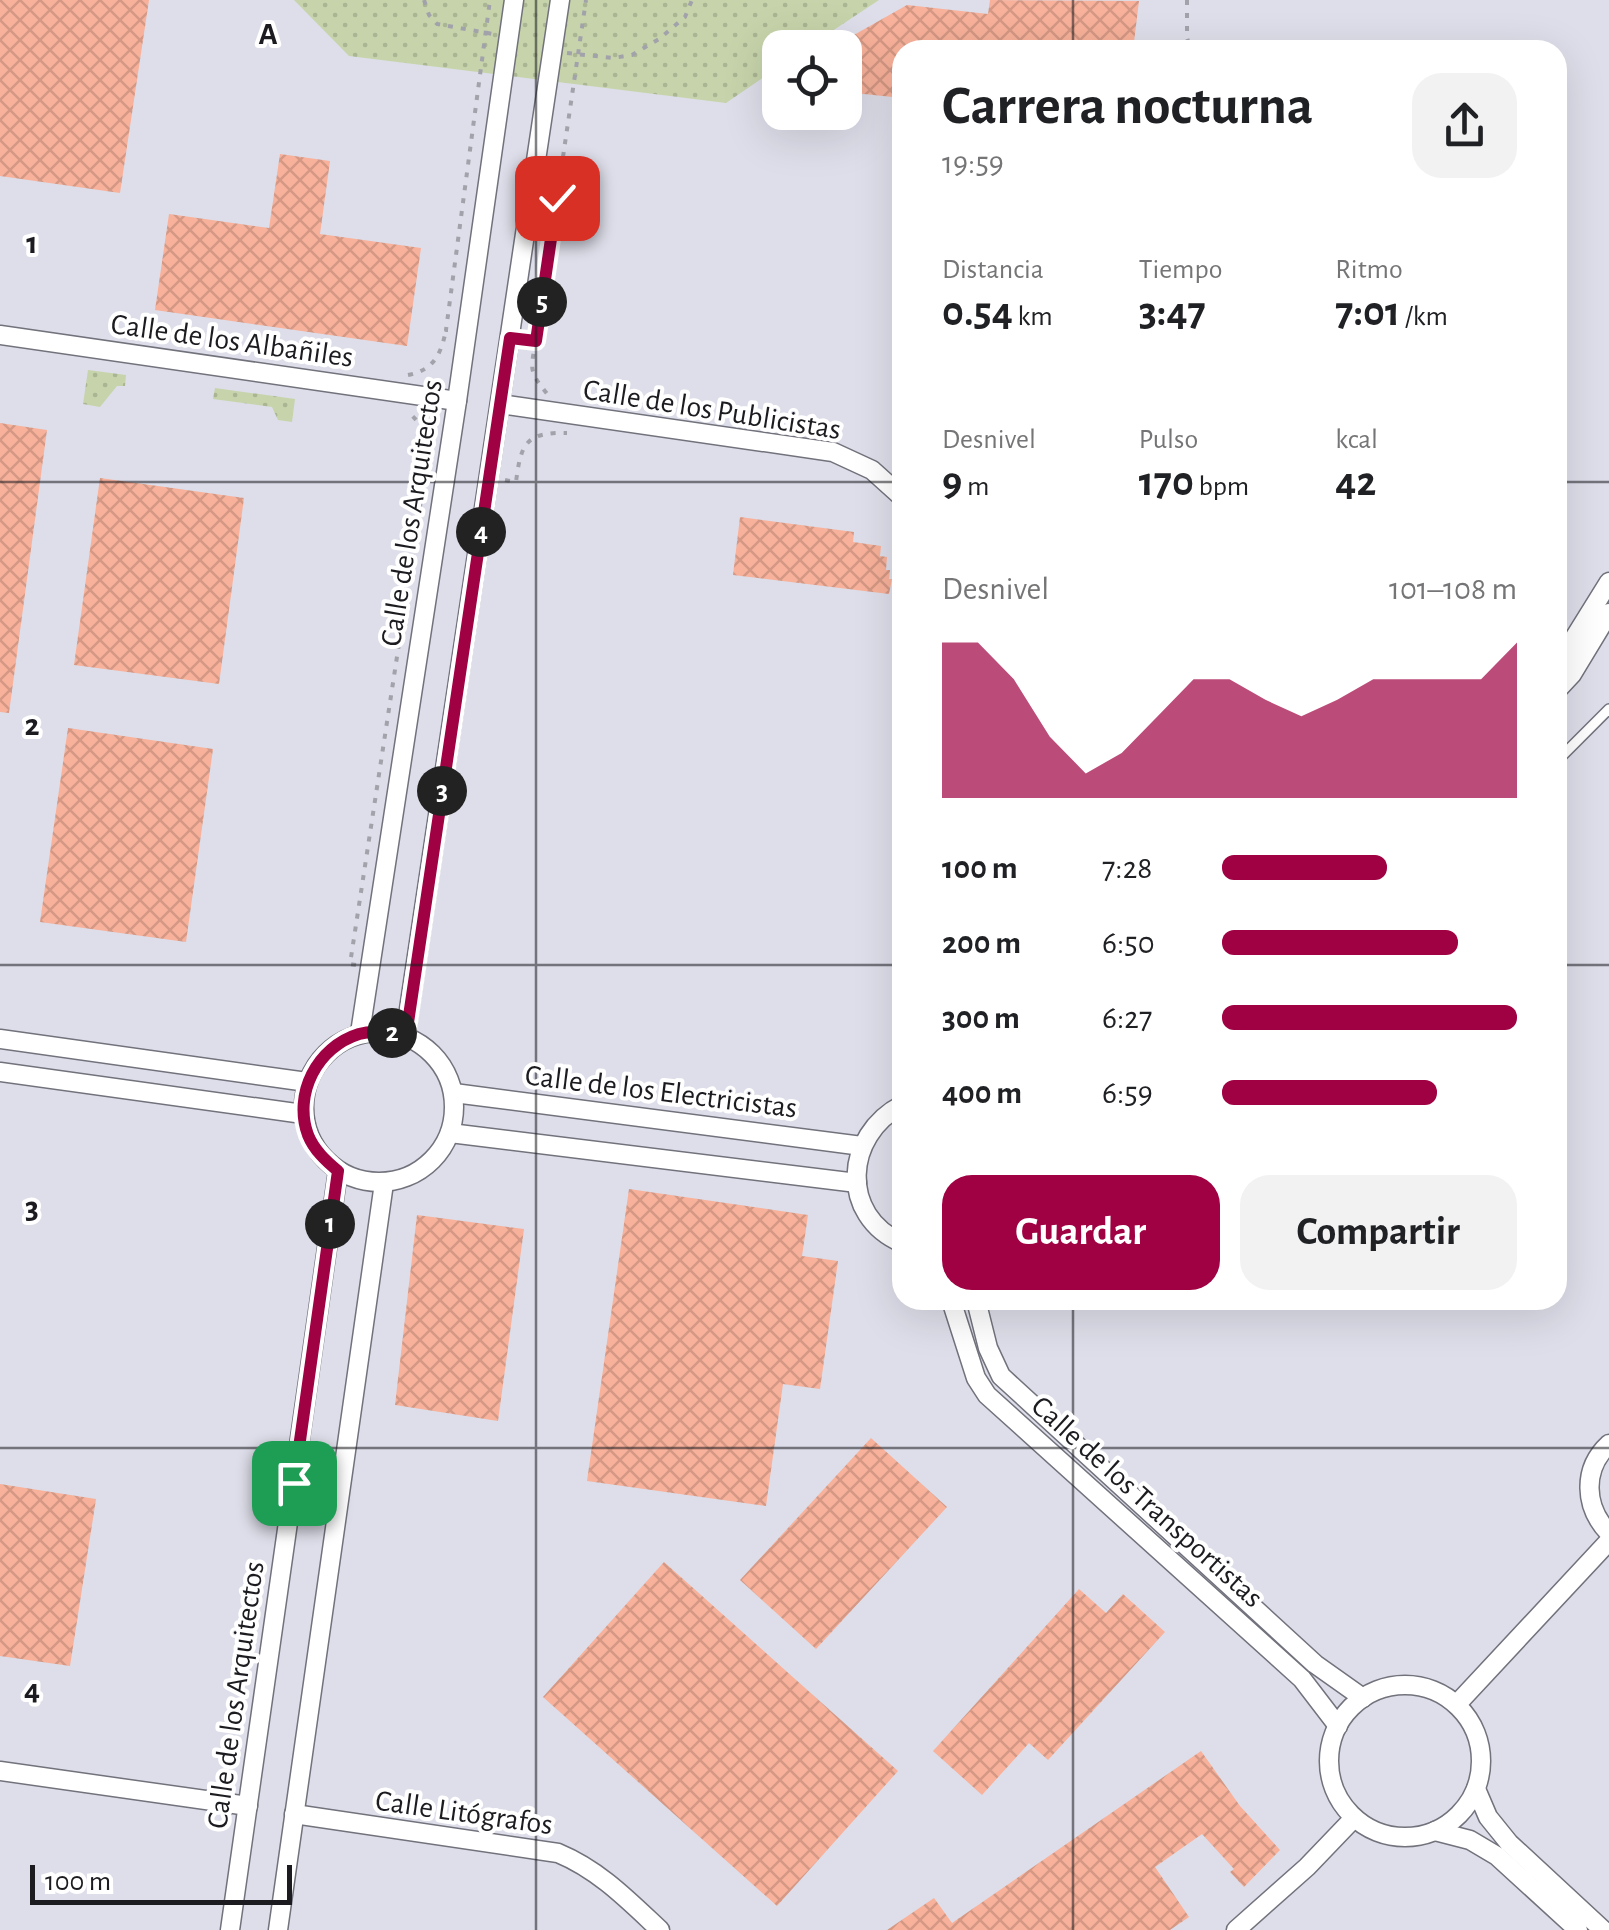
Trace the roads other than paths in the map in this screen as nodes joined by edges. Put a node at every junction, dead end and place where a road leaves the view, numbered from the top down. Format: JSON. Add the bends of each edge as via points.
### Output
{"nodes":[{"id":1,"x":514,"y":0,"type":"edge"},
{"id":2,"x":560,"y":0,"type":"edge"},
{"id":3,"x":0,"y":334,"type":"edge"},
{"id":4,"x":457,"y":401,"type":"junction"},
{"id":5,"x":500,"y":404,"type":"junction"},
{"id":6,"x":892,"y":488,"type":"edge"},
{"id":7,"x":1609,"y":582,"type":"edge"},
{"id":8,"x":1609,"y":613,"type":"edge"},
{"id":9,"x":1567,"y":650,"type":"edge"},
{"id":10,"x":1567,"y":679,"type":"edge"},
{"id":11,"x":1609,"y":709,"type":"edge"},
{"id":12,"x":1567,"y":751,"type":"edge"},
{"id":13,"x":360,"y":1034,"type":"junction"},
{"id":14,"x":406,"y":1036,"type":"junction"},
{"id":15,"x":0,"y":1040,"type":"edge"},
{"id":16,"x":0,"y":1072,"type":"edge"},
{"id":17,"x":308,"y":1082,"type":"junction"},
{"id":18,"x":454,"y":1094,"type":"junction"},
{"id":19,"x":892,"y":1110,"type":"edge"},
{"id":20,"x":303,"y":1114,"type":"junction"},
{"id":21,"x":450,"y":1132,"type":"junction"},
{"id":22,"x":862,"y":1146,"type":"junction"},
{"id":23,"x":338,"y":1171,"type":"junction"},
{"id":24,"x":384,"y":1183,"type":"junction"},
{"id":25,"x":857,"y":1183,"type":"junction"},
{"id":26,"x":892,"y":1238,"type":"edge"},
{"id":27,"x":953,"y":1310,"type":"edge"},
{"id":28,"x":978,"y":1310,"type":"edge"},
{"id":29,"x":1609,"y":1444,"type":"edge"},
{"id":30,"x":1609,"y":1537,"type":"edge"},
{"id":31,"x":1362,"y":1698,"type":"junction"},
{"id":32,"x":1457,"y":1704,"type":"junction"},
{"id":33,"x":1338,"y":1726,"type":"junction"},
{"id":34,"x":0,"y":1771,"type":"edge"},
{"id":35,"x":1476,"y":1789,"type":"junction"},
{"id":36,"x":248,"y":1806,"type":"junction"},
{"id":37,"x":294,"y":1814,"type":"junction"},
{"id":38,"x":1354,"y":1818,"type":"junction"},
{"id":39,"x":1435,"y":1831,"type":"junction"},
{"id":40,"x":230,"y":1930,"type":"edge"},
{"id":41,"x":278,"y":1930,"type":"edge"},
{"id":42,"x":660,"y":1930,"type":"edge"},
{"id":43,"x":1236,"y":1930,"type":"edge"},
{"id":44,"x":1578,"y":1930,"type":"edge"},
{"id":45,"x":1603,"y":1930,"type":"edge"}],
"edges":[{"from":1,"to":4,"type":"street","name":"Calle de los Arquitectos"},
{"from":2,"to":5,"type":"street"},
{"from":3,"to":4,"type":"street","name":"Calle de los Albañiles"},
{"from":4,"to":13,"type":"street","name":"Calle de los Arquitectos"},
{"from":5,"to":6,"type":"street","name":"Calle de los Publicistas","via":[[833,452]]},
{"from":5,"to":14,"type":"street"},
{"from":7,"to":9,"type":"street"},
{"from":8,"to":10,"type":"street"},
{"from":11,"to":12,"type":"lane"},
{"from":13,"to":14,"type":"street"},
{"from":13,"to":17,"type":"street","via":[[319,1060]]},
{"from":14,"to":18,"type":"street","via":[[445,1069]]},
{"from":15,"to":17,"type":"street"},
{"from":16,"to":20,"type":"street"},
{"from":17,"to":20,"type":"street"},
{"from":18,"to":21,"type":"street"},
{"from":18,"to":22,"type":"street","name":"Calle de los Electricistas"},
{"from":19,"to":22,"type":"street"},
{"from":20,"to":23,"type":"street","via":[[321,1156]]},
{"from":21,"to":24,"type":"street","via":[[424,1168]]},
{"from":21,"to":25,"type":"street"},
{"from":22,"to":25,"type":"street"},
{"from":23,"to":24,"type":"street"},
{"from":23,"to":36,"type":"street","name":"Calle de los Arquitectos"},
{"from":24,"to":37,"type":"street"},
{"from":25,"to":26,"type":"street","via":[[874,1224]]},
{"from":27,"to":33,"type":"street","name":"Calle de los Transportistas","via":[[987,1395],[1302,1679]]},
{"from":28,"to":31,"type":"street","name":"Calle de los Transportistas","via":[[1001,1376],[1315,1664]]},
{"from":29,"to":30,"type":"street","via":[[1588,1487]]},
{"from":30,"to":32,"type":"street"},
{"from":31,"to":32,"type":"street","via":[[1411,1685]]},
{"from":31,"to":33,"type":"street"},
{"from":32,"to":35,"type":"street","via":[[1480,1744]]},
{"from":33,"to":38,"type":"street","via":[[1330,1775]]},
{"from":34,"to":36,"type":"street"},
{"from":35,"to":39,"type":"street","via":[[1460,1814]]},
{"from":35,"to":45,"type":"street","via":[[1509,1844]]},
{"from":36,"to":40,"type":"street","name":"Calle de los Arquitectos"},
{"from":37,"to":41,"type":"street"},
{"from":37,"to":42,"type":"street","name":"Calle Litógrafos","via":[[558,1853],[608,1882]]},
{"from":38,"to":39,"type":"street","via":[[1393,1836]]},
{"from":38,"to":43,"type":"street"},
{"from":39,"to":44,"type":"street","via":[[1497,1856]]}]}
